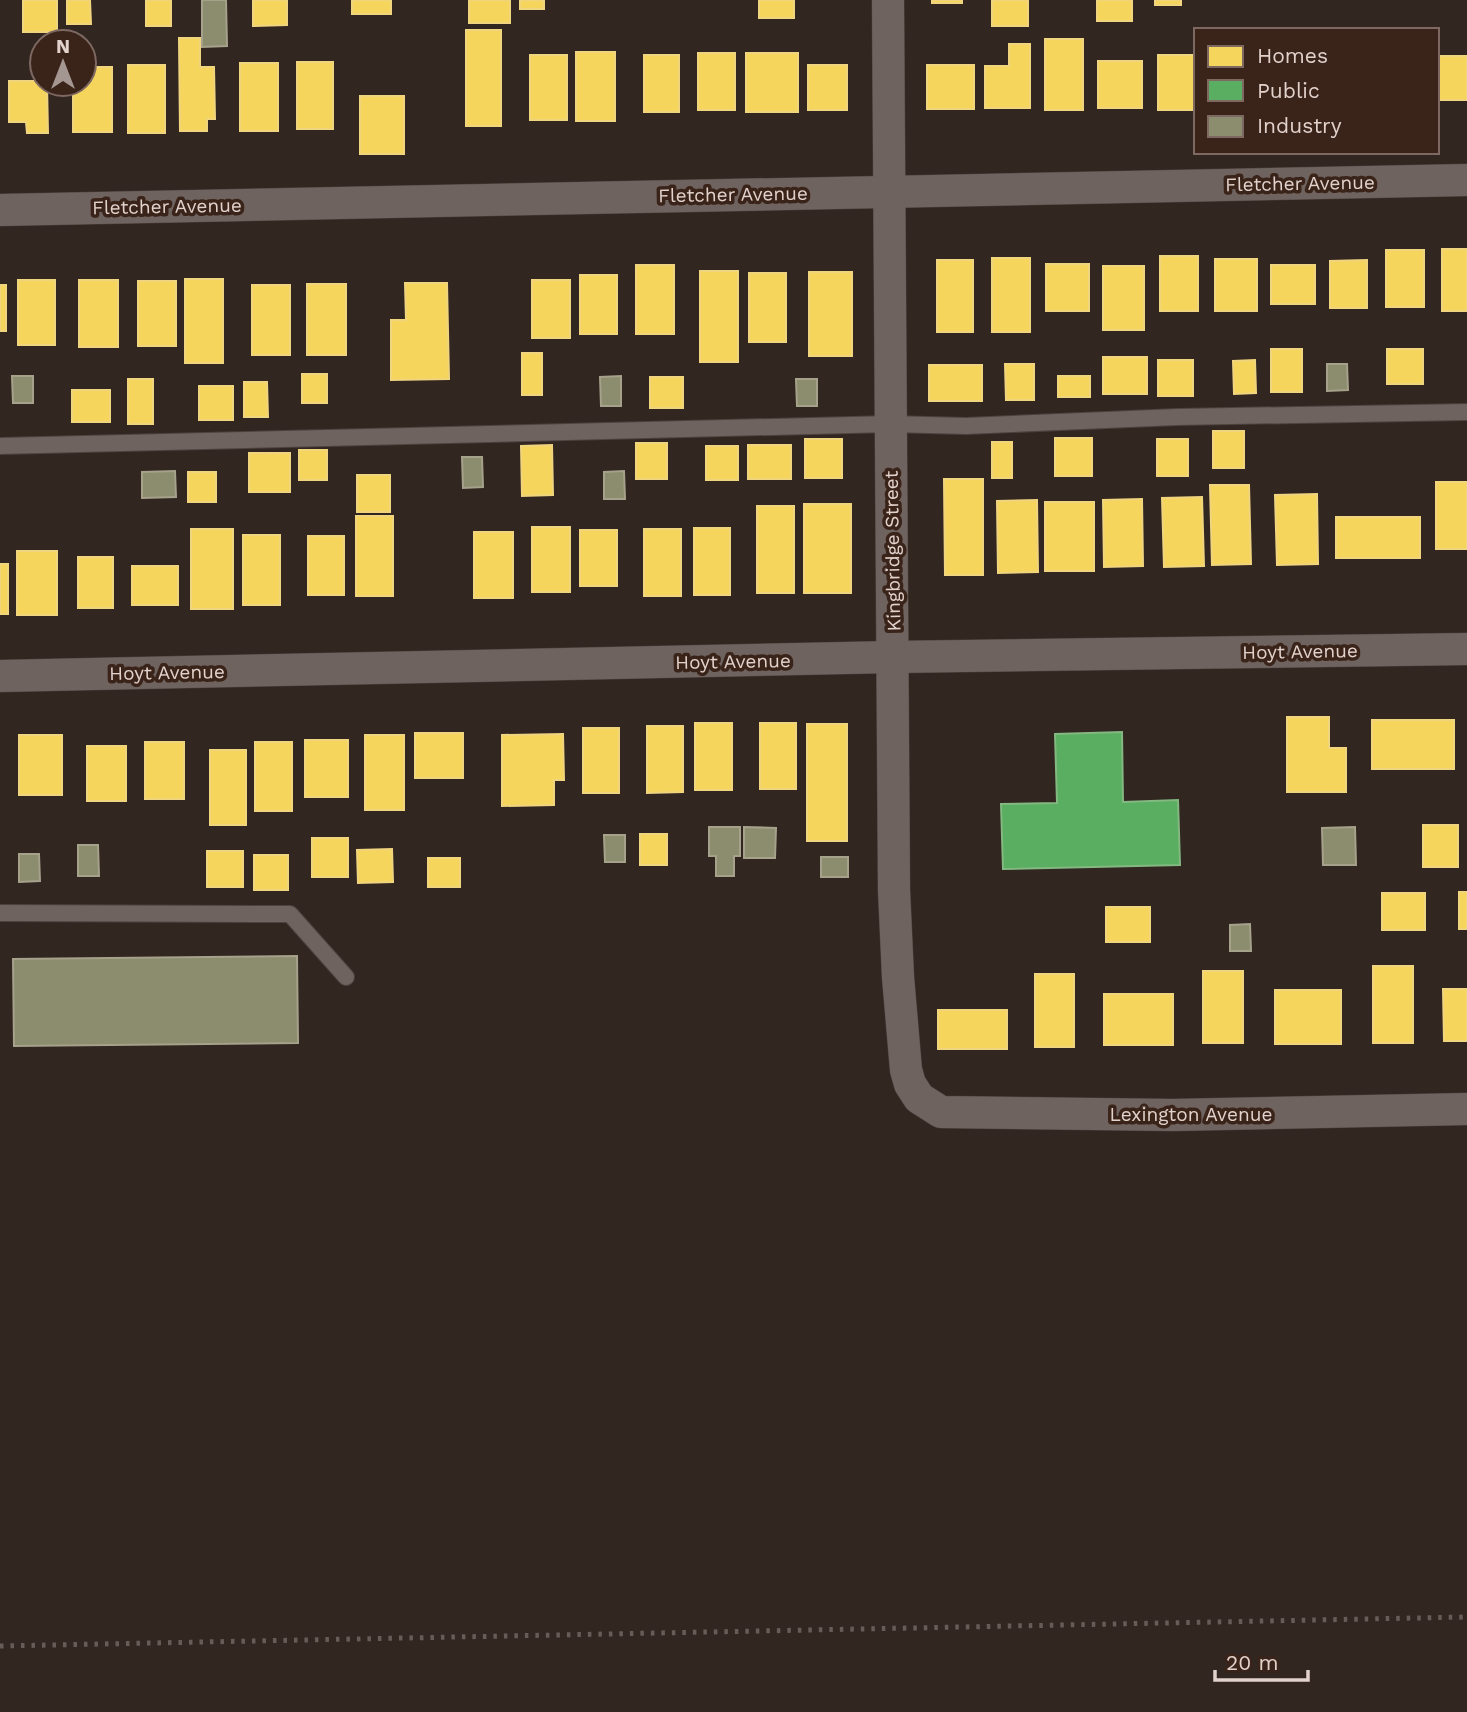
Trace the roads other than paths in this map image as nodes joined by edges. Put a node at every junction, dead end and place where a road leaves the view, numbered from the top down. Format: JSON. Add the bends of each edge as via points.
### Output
{"nodes":[{"id":1,"x":888,"y":0,"type":"edge"},
{"id":2,"x":1467,"y":180,"type":"edge"},
{"id":3,"x":888,"y":191,"type":"junction"},
{"id":4,"x":0,"y":210,"type":"edge"},
{"id":5,"x":1467,"y":412,"type":"edge"},
{"id":6,"x":890,"y":424,"type":"junction"},
{"id":7,"x":0,"y":446,"type":"edge"},
{"id":8,"x":1467,"y":649,"type":"edge"},
{"id":9,"x":893,"y":657,"type":"junction"},
{"id":10,"x":0,"y":676,"type":"edge"},
{"id":11,"x":0,"y":913,"type":"edge"},
{"id":12,"x":346,"y":977,"type":"dead end"},
{"id":13,"x":919,"y":1098,"type":"joint"},
{"id":14,"x":1467,"y":1110,"type":"edge"}],
"edges":[{"from":1,"to":3,"type":"street","name":"Kingbridge Street"},
{"from":2,"to":3,"type":"street","name":"Fletcher Avenue"},
{"from":3,"to":4,"type":"street","name":"Fletcher Avenue"},
{"from":3,"to":6,"type":"street","name":"Kingbridge Street"},
{"from":5,"to":6,"type":"lane","via":[[966,426]]},
{"from":6,"to":7,"type":"lane"},
{"from":6,"to":9,"type":"street","name":"Kingbridge Street"},
{"from":8,"to":9,"type":"street","name":"Hoyt Avenue"},
{"from":9,"to":10,"type":"street","name":"Hoyt Avenue"},
{"from":9,"to":13,"type":"street","name":"Kingbridge Street","via":[[898,977],[906,1070]]},
{"from":11,"to":12,"type":"lane","via":[[290,914]]},
{"from":13,"to":14,"type":"street","name":"Lexington Avenue","via":[[942,1112],[1173,1115]]}]}
